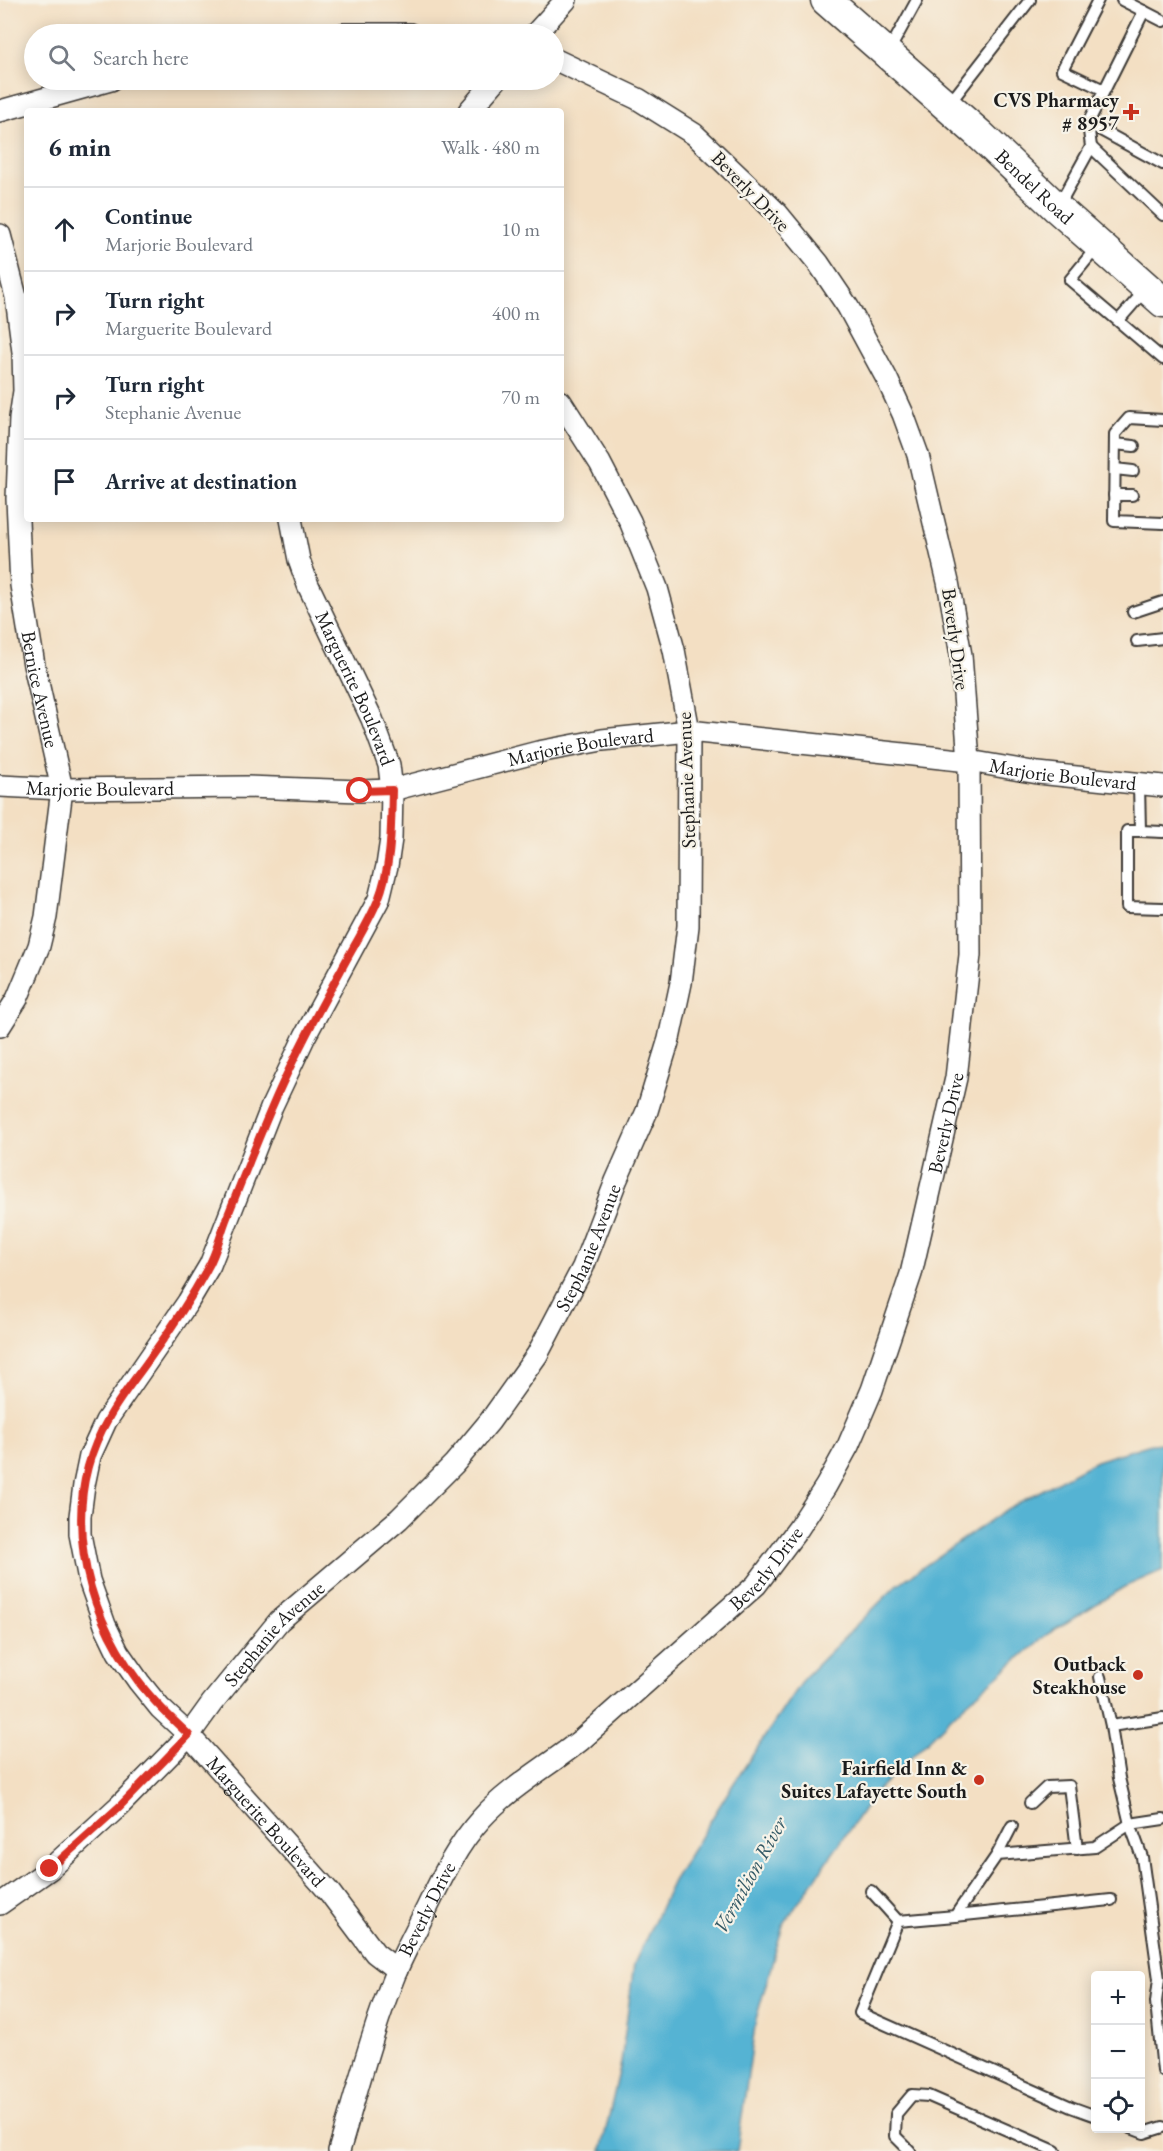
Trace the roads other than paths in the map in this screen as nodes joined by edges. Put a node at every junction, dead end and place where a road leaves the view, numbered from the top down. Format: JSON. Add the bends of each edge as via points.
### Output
{"nodes":[{"id":1,"x":566,"y":0,"type":"edge"},
{"id":2,"x":826,"y":0,"type":"edge"},
{"id":3,"x":917,"y":0,"type":"edge"},
{"id":4,"x":1030,"y":0,"type":"edge"},
{"id":5,"x":1098,"y":0,"type":"edge"},
{"id":6,"x":1122,"y":0,"type":"edge"},
{"id":7,"x":1144,"y":11,"type":"junction"},
{"id":8,"x":1163,"y":21,"type":"edge"},
{"id":9,"x":544,"y":24,"type":"edge"},
{"id":10,"x":887,"y":54,"type":"junction"},
{"id":11,"x":564,"y":64,"type":"edge"},
{"id":12,"x":75,"y":90,"type":"edge"},
{"id":13,"x":487,"y":90,"type":"edge"},
{"id":14,"x":1104,"y":90,"type":"junction"},
{"id":15,"x":947,"y":106,"type":"junction"},
{"id":16,"x":472,"y":108,"type":"edge"},
{"id":17,"x":0,"y":111,"type":"edge"},
{"id":18,"x":1088,"y":123,"type":"junction"},
{"id":19,"x":1091,"y":147,"type":"junction"},
{"id":20,"x":1163,"y":164,"type":"edge"},
{"id":21,"x":1057,"y":208,"type":"junction"},
{"id":22,"x":1163,"y":215,"type":"edge"},
{"id":23,"x":0,"y":235,"type":"edge"},
{"id":24,"x":1099,"y":244,"type":"junction"},
{"id":25,"x":1155,"y":295,"type":"edge"},
{"id":26,"x":1119,"y":321,"type":"junction"},
{"id":27,"x":1163,"y":359,"type":"edge"},
{"id":28,"x":564,"y":407,"type":"edge"},
{"id":29,"x":1163,"y":420,"type":"edge"},
{"id":30,"x":1115,"y":444,"type":"junction"},
{"id":31,"x":1134,"y":446,"type":"dead end"},
{"id":32,"x":1115,"y":470,"type":"junction"},
{"id":33,"x":1133,"y":471,"type":"dead end"},
{"id":34,"x":1114,"y":495,"type":"junction"},
{"id":35,"x":1132,"y":495,"type":"dead end"},
{"id":36,"x":292,"y":522,"type":"edge"},
{"id":37,"x":1163,"y":523,"type":"edge"},
{"id":38,"x":1163,"y":602,"type":"edge"},
{"id":39,"x":1133,"y":612,"type":"dead end"},
{"id":40,"x":1163,"y":638,"type":"edge"},
{"id":41,"x":1137,"y":641,"type":"dead end"},
{"id":42,"x":689,"y":731,"type":"junction"},
{"id":43,"x":969,"y":761,"type":"junction"},
{"id":44,"x":1140,"y":784,"type":"junction"},
{"id":45,"x":0,"y":786,"type":"edge"},
{"id":46,"x":1163,"y":786,"type":"edge"},
{"id":47,"x":62,"y":789,"type":"junction"},
{"id":48,"x":392,"y":790,"type":"junction"},
{"id":49,"x":1140,"y":831,"type":"junction"},
{"id":50,"x":1163,"y":832,"type":"edge"},
{"id":51,"x":1163,"y":908,"type":"edge"},
{"id":52,"x":0,"y":1026,"type":"edge"},
{"id":53,"x":1100,"y":1677,"type":"dead end"},
{"id":54,"x":1163,"y":1718,"type":"edge"},
{"id":55,"x":1111,"y":1726,"type":"junction"},
{"id":56,"x":189,"y":1735,"type":"junction"},
{"id":57,"x":1030,"y":1803,"type":"dead end"},
{"id":58,"x":1163,"y":1819,"type":"edge"},
{"id":59,"x":1130,"y":1824,"type":"junction"},
{"id":60,"x":1012,"y":1826,"type":"dead end"},
{"id":61,"x":1077,"y":1849,"type":"junction"},
{"id":62,"x":997,"y":1855,"type":"junction"},
{"id":63,"x":871,"y":1891,"type":"dead end"},
{"id":64,"x":1111,"y":1900,"type":"dead end"},
{"id":65,"x":0,"y":1904,"type":"edge"},
{"id":66,"x":955,"y":1916,"type":"junction"},
{"id":67,"x":898,"y":1921,"type":"junction"},
{"id":68,"x":398,"y":1970,"type":"junction"},
{"id":69,"x":1163,"y":2071,"type":"edge"},
{"id":70,"x":1091,"y":2114,"type":"edge"},
{"id":71,"x":1163,"y":2127,"type":"edge"},
{"id":72,"x":1145,"y":2133,"type":"edge"},
{"id":73,"x":339,"y":2151,"type":"edge"},
{"id":74,"x":910,"y":2151,"type":"edge"},
{"id":75,"x":1055,"y":2151,"type":"edge"}],
"edges":[{"from":1,"to":9,"type":"street"},
{"from":2,"to":10,"type":"street","name":"Bendel Road"},
{"from":3,"to":10,"type":"lane"},
{"from":4,"to":15,"type":"lane"},
{"from":5,"to":14,"type":"lane","via":[[1062,70]]},
{"from":6,"to":7,"type":"lane"},
{"from":7,"to":8,"type":"lane"},
{"from":7,"to":14,"type":"lane"},
{"from":10,"to":15,"type":"street","name":"Bendel Road"},
{"from":11,"to":43,"type":"street","name":"Beverly Drive","via":[[638,99],[694,134],[777,213],[848,307],[887,379],[918,455],[961,656]]},
{"from":12,"to":17,"type":"street"},
{"from":13,"to":16,"type":"street"},
{"from":14,"to":18,"type":"lane"},
{"from":15,"to":21,"type":"street","name":"Bendel Road"},
{"from":18,"to":19,"type":"lane"},
{"from":18,"to":20,"type":"lane"},
{"from":19,"to":21,"type":"lane"},
{"from":19,"to":22,"type":"lane"},
{"from":21,"to":24,"type":"street","name":"Bendel Road"},
{"from":23,"to":47,"type":"street","name":"Bernice Avenue","via":[[16,297],[23,352],[17,500],[21,585],[34,665]]},
{"from":24,"to":25,"type":"street","name":"Bendel Road"},
{"from":24,"to":26,"type":"lane","via":[[1070,280]]},
{"from":25,"to":26,"type":"lane"},
{"from":26,"to":27,"type":"lane"},
{"from":28,"to":42,"type":"street","name":"Stephanie Avenue","via":[[600,463],[630,521],[657,588],[674,650]]},
{"from":29,"to":30,"type":"lane","via":[[1129,418],[1115,434]]},
{"from":30,"to":31,"type":"lane"},
{"from":30,"to":32,"type":"lane"},
{"from":32,"to":33,"type":"lane"},
{"from":32,"to":34,"type":"lane"},
{"from":34,"to":35,"type":"lane"},
{"from":34,"to":37,"type":"lane","via":[[1114,521]]},
{"from":36,"to":48,"type":"street","name":"Marguerite Boulevard","via":[[308,585],[382,742]]},
{"from":38,"to":39,"type":"lane"},
{"from":40,"to":41,"type":"lane"},
{"from":42,"to":43,"type":"street","name":"Marjorie Boulevard"},
{"from":42,"to":48,"type":"street","name":"Marjorie Boulevard","via":[[602,740],[538,752]]},
{"from":42,"to":56,"type":"street","name":"Stephanie Avenue","via":[[688,926],[681,983],[647,1111],[583,1268],[537,1355],[454,1464],[399,1519],[279,1621]]},
{"from":43,"to":44,"type":"street","name":"Marjorie Boulevard"},
{"from":43,"to":68,"type":"street","name":"Beverly Drive","via":[[970,955],[956,1078],[911,1274],[872,1390],[848,1446],[798,1529],[756,1585],[581,1740],[518,1785],[481,1819],[441,1880]]},
{"from":44,"to":46,"type":"street","name":"Marjorie Boulevard"},
{"from":44,"to":49,"type":"lane"},
{"from":45,"to":47,"type":"street","name":"Marjorie Boulevard"},
{"from":47,"to":48,"type":"street","name":"Marjorie Boulevard"},
{"from":47,"to":52,"type":"street","name":"Bernice Avenue","via":[[39,946],[17,999]]},
{"from":48,"to":56,"type":"street","name":"Marguerite Boulevard","via":[[389,857],[378,899],[272,1106],[210,1265],[106,1421],[90,1456],[80,1516],[89,1580],[118,1652],[160,1707]]},
{"from":49,"to":50,"type":"lane"},
{"from":49,"to":51,"type":"lane","via":[[1127,831],[1127,907]]},
{"from":53,"to":55,"type":"lane"},
{"from":54,"to":55,"type":"lane"},
{"from":55,"to":59,"type":"lane"},
{"from":56,"to":65,"type":"street","name":"Stephanie Avenue","via":[[50,1869]]},
{"from":56,"to":68,"type":"street","name":"Marguerite Boulevard","via":[[330,1893],[375,1953]]},
{"from":57,"to":61,"type":"lane","via":[[1047,1787],[1069,1786]]},
{"from":58,"to":59,"type":"lane"},
{"from":59,"to":61,"type":"lane","via":[[1095,1847]]},
{"from":59,"to":69,"type":"lane","via":[[1142,1857],[1159,1979],[1156,2002]]},
{"from":60,"to":62,"type":"lane"},
{"from":61,"to":62,"type":"lane"},
{"from":62,"to":66,"type":"lane"},
{"from":63,"to":67,"type":"lane"},
{"from":64,"to":66,"type":"lane"},
{"from":66,"to":67,"type":"lane"},
{"from":67,"to":70,"type":"lane","via":[[860,2013]]},
{"from":68,"to":73,"type":"street","name":"Beverly Drive"},
{"from":71,"to":72,"type":"lane"},
{"from":74,"to":75,"type":"lane","via":[[895,2136],[895,2125],[896,2114],[912,2095],[928,2096]]}]}
